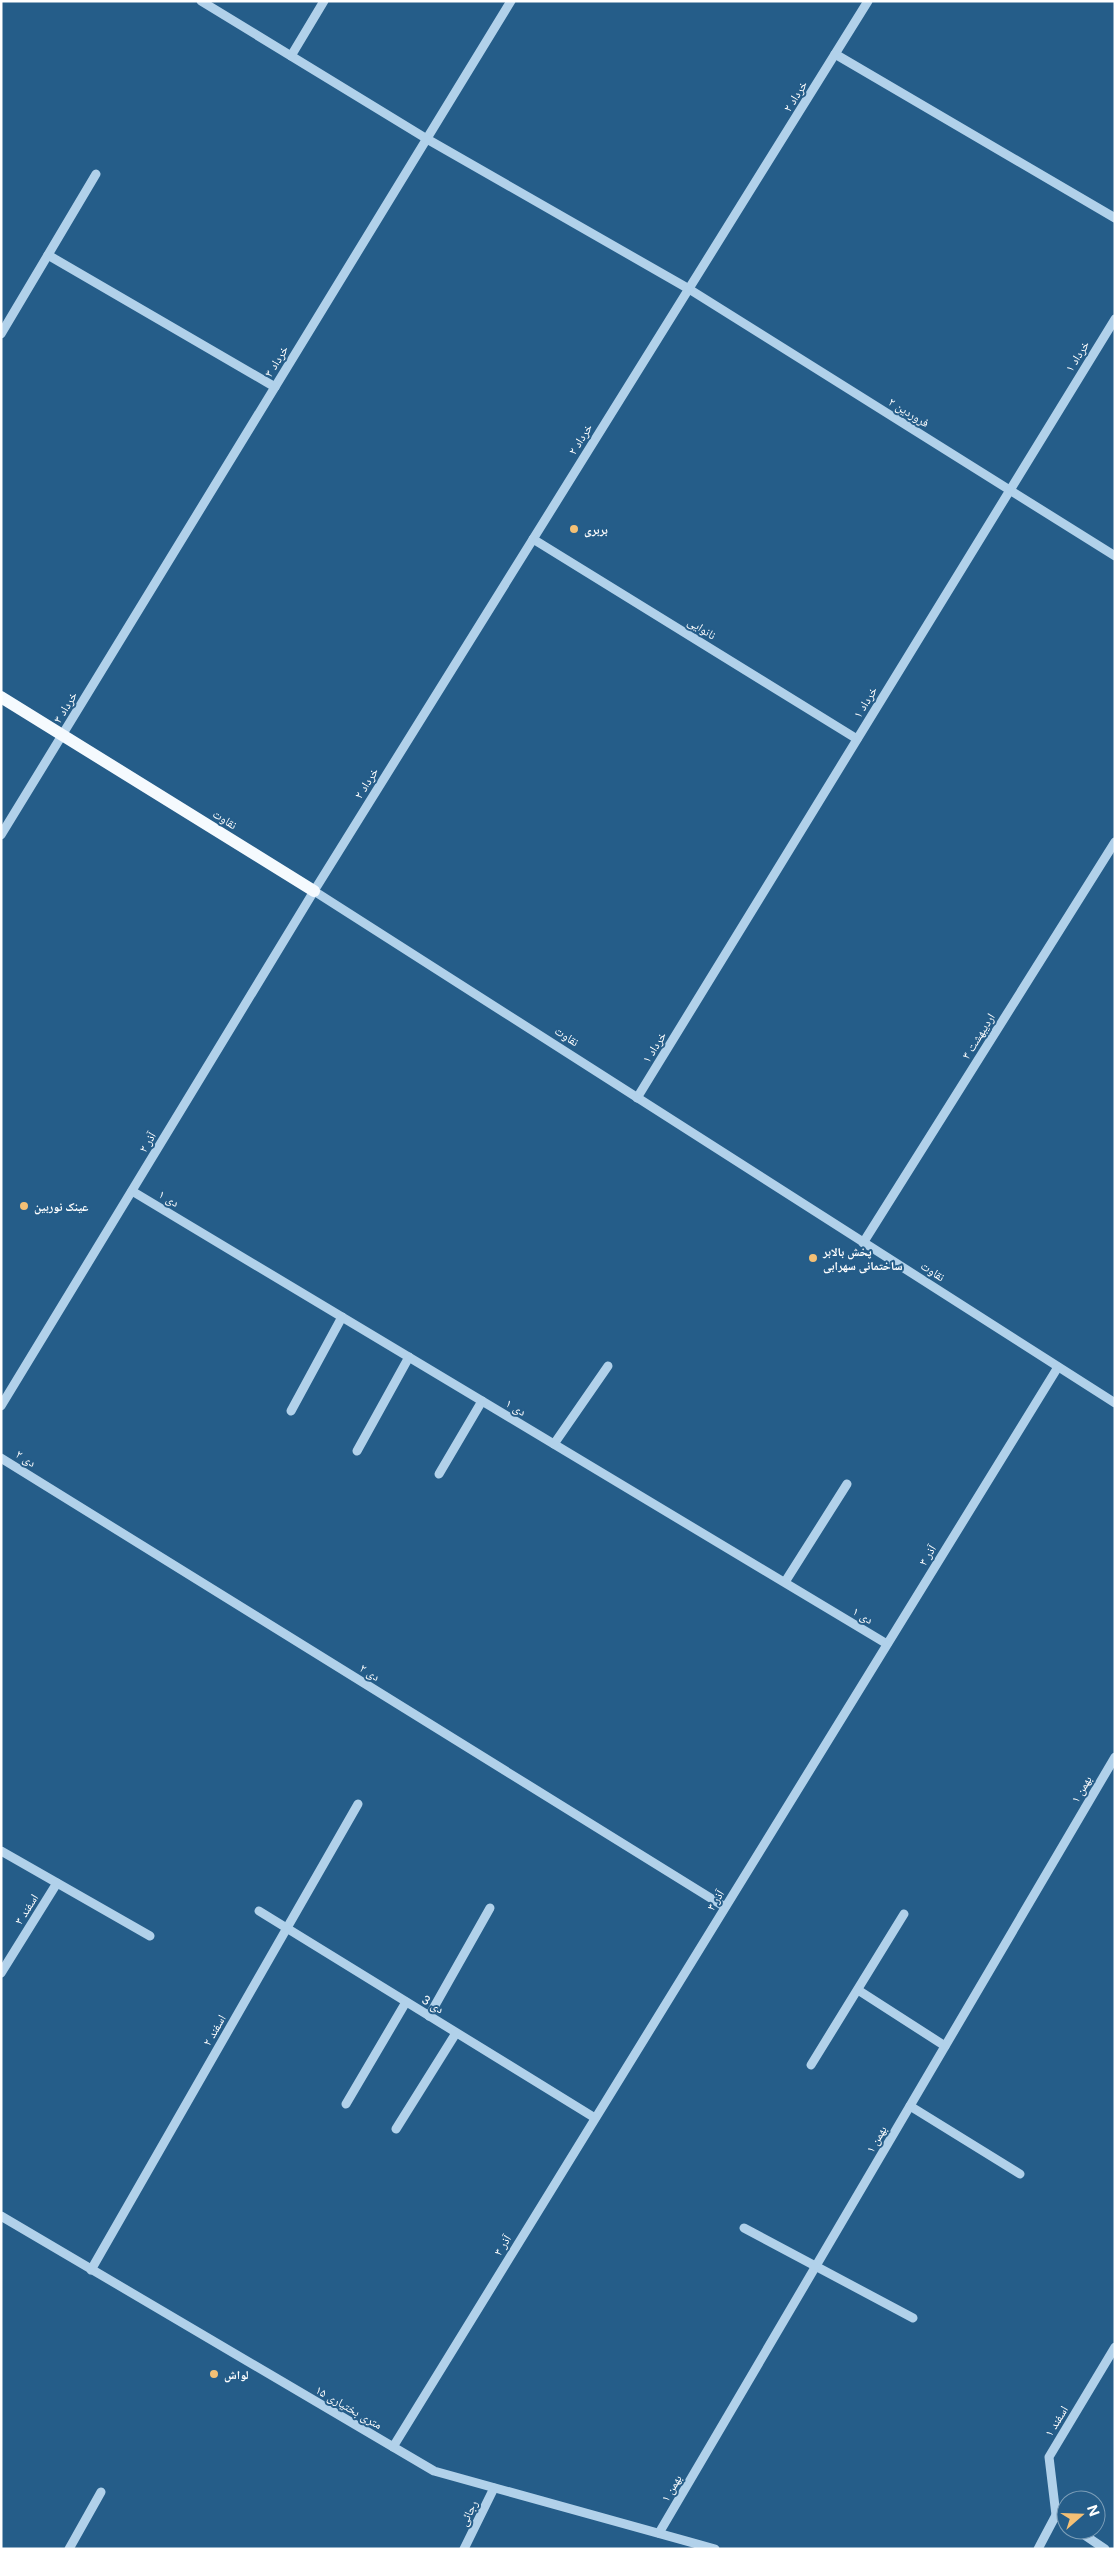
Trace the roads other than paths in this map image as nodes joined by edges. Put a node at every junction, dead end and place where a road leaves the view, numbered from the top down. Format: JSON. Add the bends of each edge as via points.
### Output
{"nodes":[{"id":1,"x":202,"y":1,"type":"edge"},
{"id":2,"x":324,"y":1,"type":"edge"},
{"id":3,"x":511,"y":1,"type":"edge"},
{"id":4,"x":868,"y":1,"type":"edge"},
{"id":5,"x":836,"y":54,"type":"junction"},
{"id":6,"x":291,"y":56,"type":"junction"},
{"id":7,"x":427,"y":139,"type":"junction"},
{"id":8,"x":96,"y":174,"type":"dead end"},
{"id":9,"x":1115,"y":218,"type":"edge"},
{"id":10,"x":48,"y":255,"type":"junction"},
{"id":11,"x":689,"y":289,"type":"junction"},
{"id":12,"x":1115,"y":319,"type":"edge"},
{"id":13,"x":1,"y":334,"type":"edge"},
{"id":14,"x":275,"y":387,"type":"junction"},
{"id":15,"x":1009,"y":490,"type":"junction"},
{"id":16,"x":533,"y":539,"type":"junction"},
{"id":17,"x":1115,"y":556,"type":"edge"},
{"id":18,"x":1,"y":697,"type":"edge"},
{"id":19,"x":62,"y":735,"type":"junction"},
{"id":20,"x":857,"y":738,"type":"junction"},
{"id":21,"x":1,"y":835,"type":"edge"},
{"id":22,"x":1115,"y":842,"type":"edge"},
{"id":23,"x":314,"y":891,"type":"junction"},
{"id":24,"x":637,"y":1098,"type":"junction"},
{"id":25,"x":132,"y":1191,"type":"junction"},
{"id":26,"x":863,"y":1243,"type":"junction"},
{"id":27,"x":342,"y":1317,"type":"junction"},
{"id":28,"x":409,"y":1357,"type":"junction"},
{"id":29,"x":608,"y":1366,"type":"dead end"},
{"id":30,"x":1058,"y":1367,"type":"junction"},
{"id":31,"x":482,"y":1401,"type":"junction"},
{"id":32,"x":1115,"y":1403,"type":"edge"},
{"id":33,"x":1,"y":1406,"type":"edge"},
{"id":34,"x":291,"y":1411,"type":"dead end"},
{"id":35,"x":554,"y":1444,"type":"junction"},
{"id":36,"x":357,"y":1452,"type":"dead end"},
{"id":37,"x":1,"y":1458,"type":"edge"},
{"id":38,"x":439,"y":1474,"type":"dead end"},
{"id":39,"x":847,"y":1484,"type":"dead end"},
{"id":40,"x":785,"y":1582,"type":"junction"},
{"id":41,"x":887,"y":1644,"type":"junction"},
{"id":42,"x":1114,"y":1761,"type":"edge"},
{"id":43,"x":358,"y":1804,"type":"dead end"},
{"id":44,"x":1,"y":1851,"type":"edge"},
{"id":45,"x":57,"y":1883,"type":"junction"},
{"id":46,"x":725,"y":1907,"type":"junction"},
{"id":47,"x":490,"y":1908,"type":"dead end"},
{"id":48,"x":259,"y":1911,"type":"dead end"},
{"id":49,"x":904,"y":1914,"type":"dead end"},
{"id":50,"x":286,"y":1929,"type":"junction"},
{"id":51,"x":150,"y":1936,"type":"dead end"},
{"id":52,"x":1,"y":1973,"type":"edge"},
{"id":53,"x":858,"y":1990,"type":"junction"},
{"id":54,"x":406,"y":2002,"type":"junction"},
{"id":55,"x":429,"y":2016,"type":"junction"},
{"id":56,"x":456,"y":2033,"type":"junction"},
{"id":57,"x":945,"y":2046,"type":"junction"},
{"id":58,"x":811,"y":2066,"type":"dead end"},
{"id":59,"x":346,"y":2104,"type":"dead end"},
{"id":60,"x":910,"y":2106,"type":"junction"},
{"id":61,"x":595,"y":2118,"type":"junction"},
{"id":62,"x":396,"y":2129,"type":"dead end"},
{"id":63,"x":1020,"y":2174,"type":"dead end"},
{"id":64,"x":1,"y":2216,"type":"edge"},
{"id":65,"x":744,"y":2228,"type":"dead end"},
{"id":66,"x":815,"y":2268,"type":"junction"},
{"id":67,"x":91,"y":2270,"type":"junction"},
{"id":68,"x":913,"y":2318,"type":"dead end"},
{"id":69,"x":1115,"y":2347,"type":"edge"},
{"id":70,"x":393,"y":2447,"type":"junction"},
{"id":71,"x":494,"y":2488,"type":"junction"},
{"id":72,"x":101,"y":2492,"type":"dead end"},
{"id":73,"x":1056,"y":2515,"type":"joint"},
{"id":74,"x":659,"y":2533,"type":"junction"},
{"id":75,"x":1092,"y":2540,"type":"edge"},
{"id":76,"x":70,"y":2549,"type":"edge"},
{"id":77,"x":464,"y":2549,"type":"edge"},
{"id":78,"x":715,"y":2549,"type":"edge"},
{"id":79,"x":1038,"y":2549,"type":"edge"},
{"id":80,"x":1105,"y":2549,"type":"edge"}],
"edges":[{"from":1,"to":6,"type":"street","name":"فروردین ۲"},
{"from":2,"to":6,"type":"street"},
{"from":3,"to":7,"type":"street","name":"خرداد ۳"},
{"from":4,"to":5,"type":"street","name":"خرداد ۲"},
{"from":5,"to":9,"type":"street"},
{"from":5,"to":11,"type":"street","name":"خرداد ۲"},
{"from":6,"to":7,"type":"street","name":"فروردین ۲"},
{"from":7,"to":11,"type":"street","name":"فروردین ۲"},
{"from":7,"to":14,"type":"street","name":"خرداد ۳"},
{"from":8,"to":10,"type":"street"},
{"from":10,"to":13,"type":"street"},
{"from":10,"to":14,"type":"street"},
{"from":11,"to":15,"type":"street","name":"فروردین ۲"},
{"from":11,"to":16,"type":"street","name":"خرداد ۲"},
{"from":12,"to":15,"type":"street","name":"خرداد ۱"},
{"from":14,"to":19,"type":"street","name":"خرداد ۳"},
{"from":15,"to":17,"type":"street","name":"فروردین ۲"},
{"from":15,"to":20,"type":"street","name":"خرداد ۱"},
{"from":16,"to":20,"type":"street","name":"نانوایی"},
{"from":16,"to":23,"type":"street","name":"خرداد ۲"},
{"from":18,"to":19,"type":"main road","name":"نقاوت"},
{"from":19,"to":21,"type":"street","name":"خرداد ۳"},
{"from":19,"to":23,"type":"main road","name":"نقاوت"},
{"from":20,"to":24,"type":"street","name":"خرداد ۱"},
{"from":22,"to":26,"type":"street","name":"اردیبهشت ۳"},
{"from":23,"to":24,"type":"street","name":"نقاوت"},
{"from":23,"to":25,"type":"street","name":"آذر ۲"},
{"from":24,"to":26,"type":"street","name":"نقاوت"},
{"from":25,"to":27,"type":"street","name":"دی ۱"},
{"from":25,"to":33,"type":"street","name":"آذر ۲"},
{"from":26,"to":30,"type":"street","name":"نقاوت"},
{"from":27,"to":28,"type":"street","name":"دی ۱"},
{"from":27,"to":34,"type":"street"},
{"from":28,"to":31,"type":"street","name":"دی ۱"},
{"from":28,"to":36,"type":"street"},
{"from":29,"to":35,"type":"street"},
{"from":30,"to":32,"type":"street","name":"نقاوت"},
{"from":30,"to":41,"type":"street","name":"آذر ۳"},
{"from":31,"to":35,"type":"street","name":"دی ۱"},
{"from":31,"to":38,"type":"street"},
{"from":35,"to":40,"type":"street","name":"دی ۱"},
{"from":37,"to":46,"type":"street","name":"دی ۲"},
{"from":39,"to":40,"type":"street"},
{"from":40,"to":41,"type":"street","name":"دی ۱"},
{"from":41,"to":46,"type":"street","name":"آذر ۳"},
{"from":42,"to":57,"type":"street","name":"بهمن ۱"},
{"from":43,"to":50,"type":"street","name":"اسفند ۲"},
{"from":44,"to":45,"type":"street"},
{"from":45,"to":51,"type":"street"},
{"from":45,"to":52,"type":"street","name":"اسفند ۳"},
{"from":46,"to":61,"type":"street","name":"آذر ۳"},
{"from":47,"to":55,"type":"street"},
{"from":48,"to":50,"type":"street","name":"دی 3"},
{"from":49,"to":53,"type":"street"},
{"from":50,"to":54,"type":"street","name":"دی 3"},
{"from":50,"to":67,"type":"street","name":"اسفند ۲"},
{"from":53,"to":57,"type":"street"},
{"from":53,"to":58,"type":"street"},
{"from":54,"to":55,"type":"street","name":"دی 3"},
{"from":54,"to":59,"type":"street"},
{"from":55,"to":56,"type":"street","name":"دی 3"},
{"from":56,"to":61,"type":"street","name":"دی 3"},
{"from":56,"to":62,"type":"street"},
{"from":57,"to":60,"type":"street","name":"بهمن ۱"},
{"from":60,"to":63,"type":"street"},
{"from":60,"to":66,"type":"street","name":"بهمن ۱"},
{"from":61,"to":70,"type":"street","name":"آذر ۳"},
{"from":64,"to":67,"type":"street","name":"۱۵ متری بختیاری"},
{"from":65,"to":66,"type":"street"},
{"from":66,"to":68,"type":"street"},
{"from":66,"to":74,"type":"street","name":"بهمن ۱"},
{"from":67,"to":70,"type":"street","name":"۱۵ متری بختیاری"},
{"from":69,"to":73,"type":"street","name":"اسفند ۱","via":[[1049,2457]]},
{"from":70,"to":71,"type":"street","name":"۱۵ متری بختیاری","via":[[434,2471]]},
{"from":71,"to":74,"type":"street","name":"۱۵ متری بختیاری"},
{"from":71,"to":77,"type":"street","name":"رجائی"},
{"from":72,"to":76,"type":"street"},
{"from":73,"to":79,"type":"street"},
{"from":74,"to":78,"type":"street","name":"۱۵ متری بختیاری"},
{"from":75,"to":80,"type":"street"}]}
